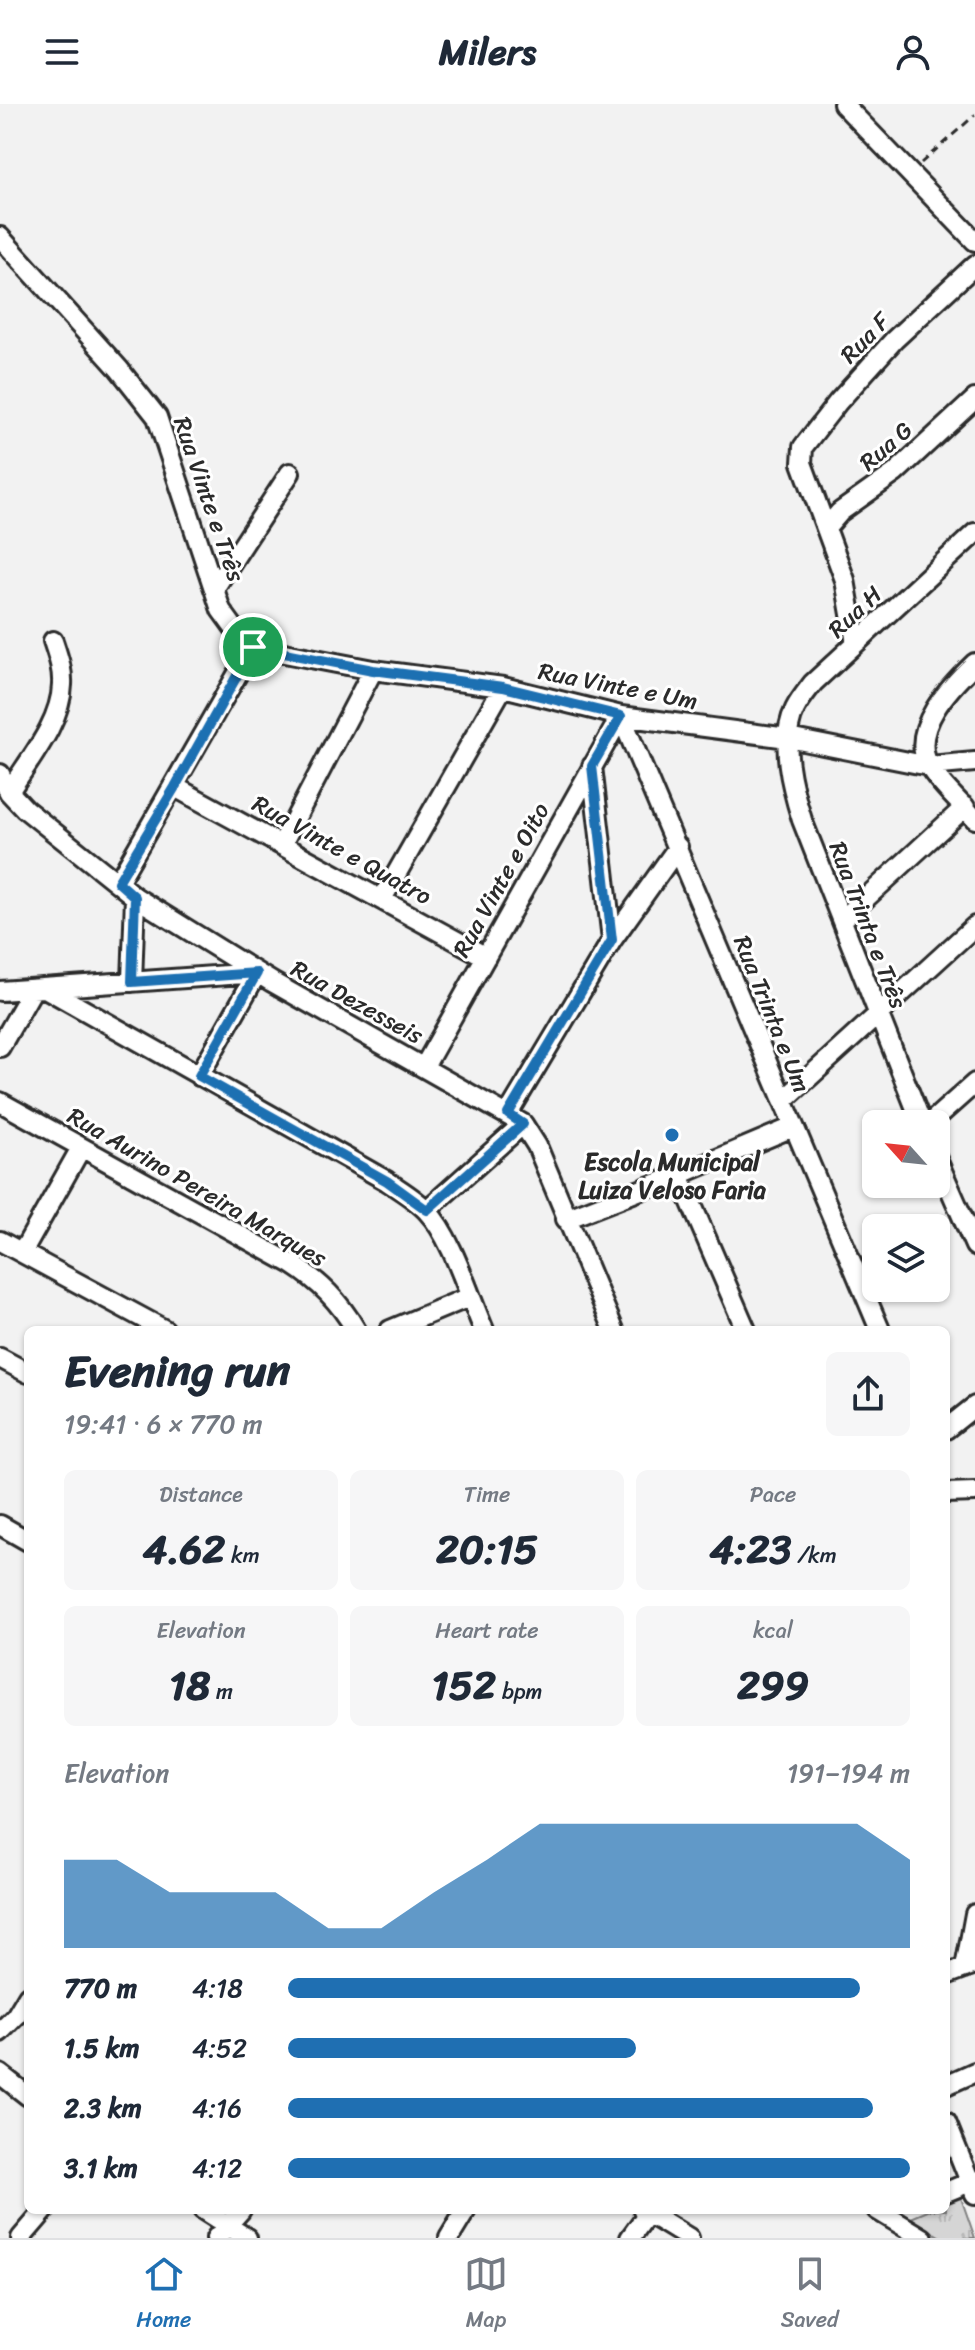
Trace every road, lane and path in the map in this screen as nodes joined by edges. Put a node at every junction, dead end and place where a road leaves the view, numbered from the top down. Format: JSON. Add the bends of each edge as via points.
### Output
{"nodes":[{"id":1,"x":843,"y":104,"type":"edge"},
{"id":2,"x":975,"y":115,"type":"edge"},
{"id":3,"x":909,"y":173,"type":"junction"},
{"id":4,"x":0,"y":237,"type":"edge"},
{"id":5,"x":975,"y":241,"type":"edge"},
{"id":6,"x":975,"y":265,"type":"edge"},
{"id":7,"x":975,"y":399,"type":"edge"},
{"id":8,"x":290,"y":473,"type":"dead end"},
{"id":9,"x":827,"y":527,"type":"junction"},
{"id":10,"x":975,"y":533,"type":"edge"},
{"id":11,"x":214,"y":589,"type":"junction"},
{"id":12,"x":53,"y":641,"type":"dead end"},
{"id":13,"x":856,"y":643,"type":"junction"},
{"id":14,"x":253,"y":647,"type":"junction"},
{"id":15,"x":975,"y":663,"type":"edge"},
{"id":16,"x":373,"y":670,"type":"junction"},
{"id":17,"x":503,"y":687,"type":"junction"},
{"id":18,"x":621,"y":716,"type":"junction"},
{"id":19,"x":788,"y":738,"type":"junction"},
{"id":20,"x":975,"y":762,"type":"edge"},
{"id":21,"x":592,"y":766,"type":"junction"},
{"id":22,"x":929,"y":766,"type":"junction"},
{"id":23,"x":0,"y":774,"type":"edge"},
{"id":24,"x":175,"y":787,"type":"junction"},
{"id":25,"x":9,"y":792,"type":"junction"},
{"id":26,"x":970,"y":813,"type":"edge"},
{"id":27,"x":282,"y":844,"type":"junction"},
{"id":28,"x":678,"y":847,"type":"junction"},
{"id":29,"x":118,"y":882,"type":"junction"},
{"id":30,"x":135,"y":897,"type":"junction"},
{"id":31,"x":382,"y":899,"type":"junction"},
{"id":32,"x":842,"y":920,"type":"junction"},
{"id":33,"x":975,"y":926,"type":"edge"},
{"id":34,"x":612,"y":940,"type":"junction"},
{"id":35,"x":486,"y":957,"type":"junction"},
{"id":36,"x":257,"y":973,"type":"junction"},
{"id":37,"x":132,"y":982,"type":"junction"},
{"id":38,"x":39,"y":988,"type":"junction"},
{"id":39,"x":0,"y":991,"type":"edge"},
{"id":40,"x":877,"y":1014,"type":"junction"},
{"id":41,"x":0,"y":1047,"type":"edge"},
{"id":42,"x":424,"y":1067,"type":"junction"},
{"id":43,"x":199,"y":1076,"type":"junction"},
{"id":44,"x":975,"y":1083,"type":"edge"},
{"id":45,"x":783,"y":1101,"type":"junction"},
{"id":46,"x":0,"y":1102,"type":"edge"},
{"id":47,"x":916,"y":1110,"type":"edge"},
{"id":48,"x":945,"y":1110,"type":"edge"},
{"id":49,"x":515,"y":1119,"type":"junction"},
{"id":50,"x":793,"y":1127,"type":"junction"},
{"id":51,"x":81,"y":1148,"type":"junction"},
{"id":52,"x":679,"y":1175,"type":"junction"},
{"id":53,"x":950,"y":1189,"type":"edge"},
{"id":54,"x":427,"y":1210,"type":"junction"},
{"id":55,"x":566,"y":1219,"type":"junction"},
{"id":56,"x":0,"y":1241,"type":"edge"},
{"id":57,"x":975,"y":1245,"type":"edge"},
{"id":58,"x":22,"y":1253,"type":"junction"},
{"id":59,"x":469,"y":1297,"type":"junction"},
{"id":60,"x":158,"y":1326,"type":"edge"},
{"id":61,"x":353,"y":1326,"type":"edge"},
{"id":62,"x":400,"y":1326,"type":"edge"},
{"id":63,"x":482,"y":1326,"type":"edge"},
{"id":64,"x":612,"y":1326,"type":"edge"},
{"id":65,"x":744,"y":1326,"type":"edge"},
{"id":66,"x":878,"y":1326,"type":"edge"},
{"id":67,"x":0,"y":1358,"type":"edge"},
{"id":68,"x":24,"y":1371,"type":"edge"},
{"id":69,"x":975,"y":1406,"type":"edge"},
{"id":70,"x":950,"y":1426,"type":"edge"},
{"id":71,"x":975,"y":1492,"type":"edge"},
{"id":72,"x":950,"y":1493,"type":"edge"},
{"id":73,"x":0,"y":1525,"type":"edge"},
{"id":74,"x":24,"y":1539,"type":"edge"},
{"id":75,"x":975,"y":1914,"type":"edge"},
{"id":76,"x":970,"y":1966,"type":"edge"},
{"id":77,"x":950,"y":1974,"type":"edge"},
{"id":78,"x":24,"y":2003,"type":"edge"},
{"id":79,"x":0,"y":2032,"type":"edge"},
{"id":80,"x":975,"y":2072,"type":"edge"},
{"id":81,"x":0,"y":2074,"type":"edge"},
{"id":82,"x":950,"y":2083,"type":"edge"},
{"id":83,"x":24,"y":2093,"type":"edge"},
{"id":84,"x":950,"y":2131,"type":"edge"},
{"id":85,"x":973,"y":2185,"type":"edge"},
{"id":86,"x":950,"y":2191,"type":"edge"},
{"id":87,"x":42,"y":2214,"type":"edge"},
{"id":88,"x":206,"y":2214,"type":"edge"},
{"id":89,"x":237,"y":2214,"type":"edge"},
{"id":90,"x":464,"y":2214,"type":"edge"},
{"id":91,"x":645,"y":2214,"type":"edge"},
{"id":92,"x":649,"y":2214,"type":"edge"},
{"id":93,"x":893,"y":2214,"type":"edge"},
{"id":94,"x":221,"y":2232,"type":"edge"},
{"id":95,"x":21,"y":2238,"type":"edge"},
{"id":96,"x":247,"y":2238,"type":"edge"},
{"id":97,"x":449,"y":2238,"type":"edge"},
{"id":98,"x":630,"y":2238,"type":"edge"},
{"id":99,"x":689,"y":2238,"type":"edge"},
{"id":100,"x":923,"y":2238,"type":"edge"}],
"edges":[{"from":1,"to":3,"type":"street"},
{"from":2,"to":3,"type":"path"},
{"from":3,"to":5,"type":"street"},
{"from":4,"to":11,"type":"street","name":"Rua Vinte e Três","via":[[157,417]]},
{"from":6,"to":9,"type":"street","name":"Rua F","via":[[894,340],[811,434],[801,454]]},
{"from":7,"to":9,"type":"street","name":"Rua G"},
{"from":8,"to":11,"type":"street"},
{"from":9,"to":13,"type":"street","via":[[851,600]]},
{"from":10,"to":13,"type":"street","name":"Rua H"},
{"from":11,"to":14,"type":"street","name":"Rua Vinte e Três","via":[[227,620]]},
{"from":12,"to":25,"type":"street","via":[[62,671],[60,701]]},
{"from":13,"to":19,"type":"street","name":"Rua H","via":[[803,697],[793,711]]},
{"from":14,"to":16,"type":"street","name":"Rua Vinte e Um"},
{"from":14,"to":24,"type":"street"},
{"from":15,"to":22,"type":"street","via":[[942,696],[929,721]]},
{"from":16,"to":17,"type":"street","name":"Rua Vinte e Um"},
{"from":16,"to":27,"type":"street"},
{"from":17,"to":18,"type":"street","name":"Rua Vinte e Um"},
{"from":17,"to":31,"type":"street"},
{"from":18,"to":19,"type":"street","name":"Rua Vinte e Um"},
{"from":18,"to":21,"type":"street","name":"Rua Vinte e Oito"},
{"from":18,"to":28,"type":"street","name":"Rua Trinta e Um"},
{"from":19,"to":22,"type":"street","name":"Rua Vinte e Um"},
{"from":19,"to":32,"type":"street","name":"Rua Trinta e Três","via":[[795,798]]},
{"from":20,"to":22,"type":"street","name":"Rua Vinte e Um"},
{"from":21,"to":34,"type":"street"},
{"from":21,"to":35,"type":"street","name":"Rua Vinte e Oito"},
{"from":22,"to":26,"type":"street"},
{"from":23,"to":25,"type":"street","name":"Rua Dezesseis"},
{"from":24,"to":27,"type":"street","name":"Rua Vinte e Quatro"},
{"from":24,"to":29,"type":"street"},
{"from":25,"to":29,"type":"street","name":"Rua Dezesseis"},
{"from":26,"to":32,"type":"street"},
{"from":27,"to":31,"type":"street","name":"Rua Vinte e Quatro"},
{"from":28,"to":34,"type":"street"},
{"from":28,"to":45,"type":"street","name":"Rua Trinta e Um"},
{"from":29,"to":30,"type":"street","name":"Rua Dezesseis"},
{"from":30,"to":36,"type":"street","name":"Rua Dezesseis"},
{"from":30,"to":37,"type":"street"},
{"from":31,"to":35,"type":"street","name":"Rua Vinte e Quatro"},
{"from":32,"to":40,"type":"street","name":"Rua Trinta e Três"},
{"from":33,"to":40,"type":"street"},
{"from":34,"to":49,"type":"street"},
{"from":35,"to":42,"type":"street","name":"Rua Vinte e Oito"},
{"from":36,"to":37,"type":"street"},
{"from":36,"to":42,"type":"street","name":"Rua Dezesseis"},
{"from":36,"to":43,"type":"street"},
{"from":37,"to":38,"type":"street"},
{"from":38,"to":39,"type":"street"},
{"from":38,"to":41,"type":"street"},
{"from":38,"to":43,"type":"street"},
{"from":40,"to":45,"type":"street"},
{"from":40,"to":47,"type":"street","name":"Rua Trinta e Três"},
{"from":42,"to":49,"type":"street","name":"Rua Dezesseis"},
{"from":43,"to":54,"type":"street","via":[[387,1181]]},
{"from":44,"to":48,"type":"street"},
{"from":45,"to":50,"type":"street","name":"Rua Trinta e Um"},
{"from":46,"to":51,"type":"street","name":"Rua Aurino Pereira Marques"},
{"from":49,"to":54,"type":"street"},
{"from":49,"to":55,"type":"street","via":[[537,1146]]},
{"from":50,"to":52,"type":"street"},
{"from":50,"to":66,"type":"street","name":"Rua Trinta e Um"},
{"from":51,"to":58,"type":"street"},
{"from":51,"to":61,"type":"street","name":"Rua Aurino Pereira Marques","via":[[313,1277]]},
{"from":52,"to":55,"type":"street"},
{"from":52,"to":65,"type":"street"},
{"from":53,"to":57,"type":"street"},
{"from":54,"to":59,"type":"street"},
{"from":55,"to":64,"type":"street"},
{"from":56,"to":58,"type":"street"},
{"from":58,"to":60,"type":"street"},
{"from":59,"to":62,"type":"street"},
{"from":59,"to":63,"type":"street"},
{"from":67,"to":68,"type":"street"},
{"from":69,"to":70,"type":"street"},
{"from":71,"to":72,"type":"street"},
{"from":73,"to":74,"type":"street"},
{"from":75,"to":76,"type":"street"},
{"from":76,"to":77,"type":"street"},
{"from":78,"to":79,"type":"street"},
{"from":80,"to":82,"type":"street"},
{"from":81,"to":83,"type":"street"},
{"from":84,"to":85,"type":"street"},
{"from":85,"to":86,"type":"street"},
{"from":87,"to":95,"type":"street"},
{"from":88,"to":94,"type":"street"},
{"from":89,"to":94,"type":"street"},
{"from":90,"to":97,"type":"street"},
{"from":91,"to":98,"type":"street"},
{"from":92,"to":99,"type":"street"},
{"from":93,"to":100,"type":"street"},
{"from":94,"to":96,"type":"street"}]}
